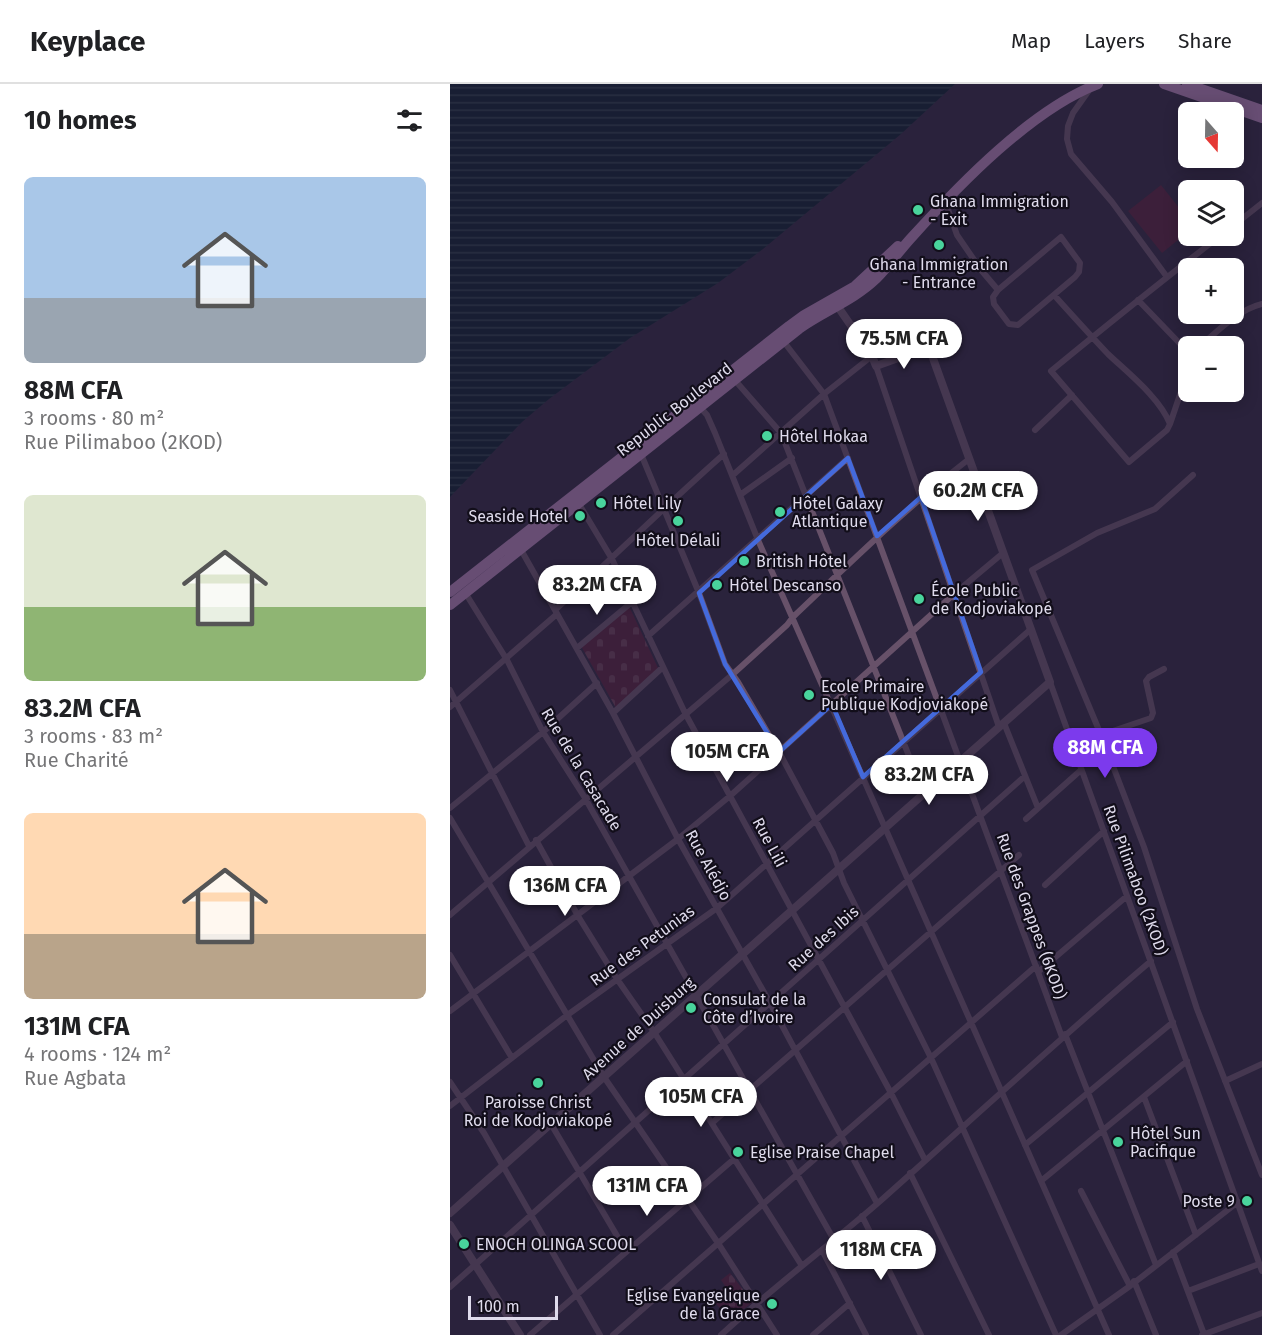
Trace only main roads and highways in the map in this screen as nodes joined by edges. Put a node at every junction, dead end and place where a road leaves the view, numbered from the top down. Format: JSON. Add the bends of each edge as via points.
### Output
{"nodes":[{"id":1,"x":1164,"y":84,"type":"edge"},
{"id":2,"x":1187,"y":84,"type":"edge"},
{"id":3,"x":1091,"y":85,"type":"edge"},
{"id":4,"x":1262,"y":110,"type":"edge"},
{"id":5,"x":1262,"y":118,"type":"edge"},
{"id":6,"x":835,"y":303,"type":"junction"},
{"id":7,"x":732,"y":377,"type":"junction"},
{"id":8,"x":697,"y":404,"type":"junction"},
{"id":9,"x":518,"y":545,"type":"junction"},
{"id":10,"x":450,"y":592,"type":"edge"},
{"id":11,"x":450,"y":605,"type":"edge"}],
"edges":[{"from":1,"to":5,"type":"highway"},
{"from":2,"to":4,"type":"highway"},
{"from":3,"to":6,"type":"highway","name":"Republic Boulevard","via":[[1029,124],[945,200],[873,282]]},
{"from":6,"to":7,"type":"highway","name":"Republic Boulevard"},
{"from":6,"to":7,"type":"highway","name":"Republic Boulevard","via":[[804,315]]},
{"from":7,"to":8,"type":"highway","name":"Republic Boulevard"},
{"from":8,"to":9,"type":"highway","name":"Republic Boulevard"},
{"from":8,"to":9,"type":"highway","name":"Republic Boulevard","via":[[579,504]]},
{"from":9,"to":10,"type":"highway","name":"Republic Boulevard"},
{"from":9,"to":11,"type":"highway","name":"Republic Boulevard"}]}
